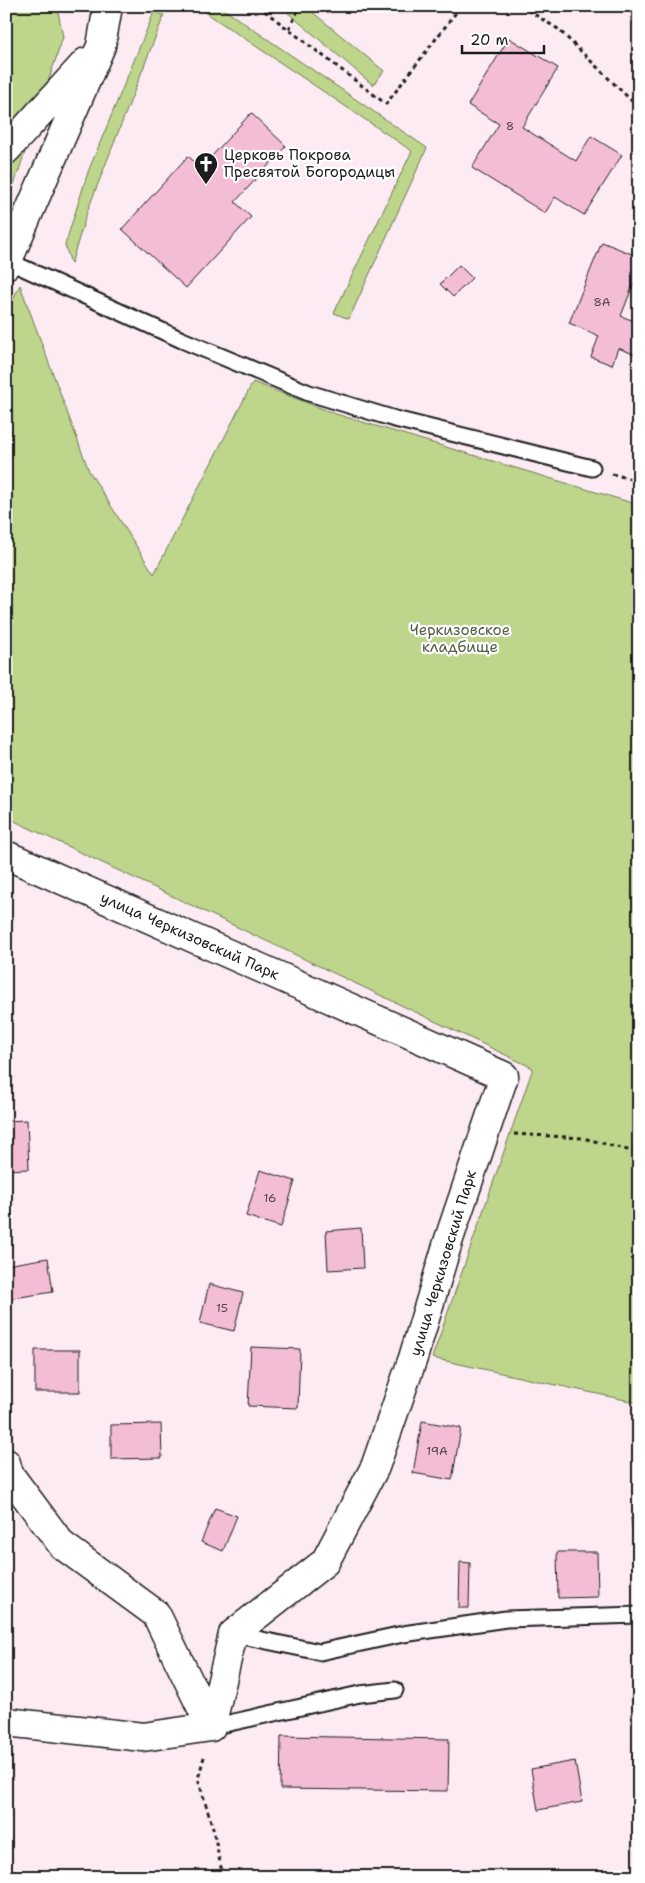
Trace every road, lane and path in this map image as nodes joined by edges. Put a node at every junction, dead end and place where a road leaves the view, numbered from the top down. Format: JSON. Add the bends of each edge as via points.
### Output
{"nodes":[{"id":1,"x":108,"y":6,"type":"edge"},
{"id":2,"x":119,"y":6,"type":"edge"},
{"id":3,"x":258,"y":6,"type":"edge"},
{"id":4,"x":300,"y":6,"type":"edge"},
{"id":5,"x":461,"y":6,"type":"edge"},
{"id":6,"x":521,"y":6,"type":"edge"},
{"id":7,"x":289,"y":29,"type":"junction"},
{"id":8,"x":101,"y":46,"type":"junction"},
{"id":9,"x":639,"y":108,"type":"edge"},
{"id":10,"x":6,"y":150,"type":"edge"},
{"id":11,"x":7,"y":263,"type":"edge"},
{"id":12,"x":592,"y":468,"type":"joint"},
{"id":13,"x":639,"y":481,"type":"edge"},
{"id":14,"x":6,"y":855,"type":"edge"},
{"id":15,"x":485,"y":1133,"type":"junction"},
{"id":16,"x":639,"y":1153,"type":"edge"},
{"id":17,"x":6,"y":1463,"type":"edge"},
{"id":18,"x":639,"y":1614,"type":"edge"},
{"id":19,"x":233,"y":1634,"type":"junction"},
{"id":20,"x":395,"y":1690,"type":"dead end"},
{"id":21,"x":6,"y":1722,"type":"edge"},
{"id":22,"x":212,"y":1727,"type":"junction"},
{"id":23,"x":223,"y":1877,"type":"edge"}],
"edges":[{"from":1,"to":8,"type":"street"},
{"from":2,"to":8,"type":"lane"},
{"from":3,"to":7,"type":"path"},
{"from":4,"to":7,"type":"path"},
{"from":5,"to":7,"type":"path","via":[[386,104]]},
{"from":6,"to":9,"type":"path","via":[[558,29]]},
{"from":8,"to":10,"type":"street"},
{"from":8,"to":11,"type":"street"},
{"from":11,"to":12,"type":"lane","via":[[309,393]]},
{"from":12,"to":13,"type":"path"},
{"from":14,"to":15,"type":"street","name":"улица Черкизовский Парк","via":[[504,1076]]},
{"from":15,"to":16,"type":"path","via":[[583,1138]]},
{"from":15,"to":19,"type":"street","name":"улица Черкизовский Парк","via":[[376,1467],[324,1562]]},
{"from":17,"to":22,"type":"street","via":[[9,1474],[62,1545],[156,1614]]},
{"from":18,"to":19,"type":"lane","via":[[506,1619],[403,1634],[320,1652]]},
{"from":19,"to":22,"type":"street"},
{"from":20,"to":22,"type":"lane","via":[[360,1694]]},
{"from":21,"to":22,"type":"street","via":[[143,1737]]},
{"from":22,"to":23,"type":"path","via":[[198,1779]]}]}
